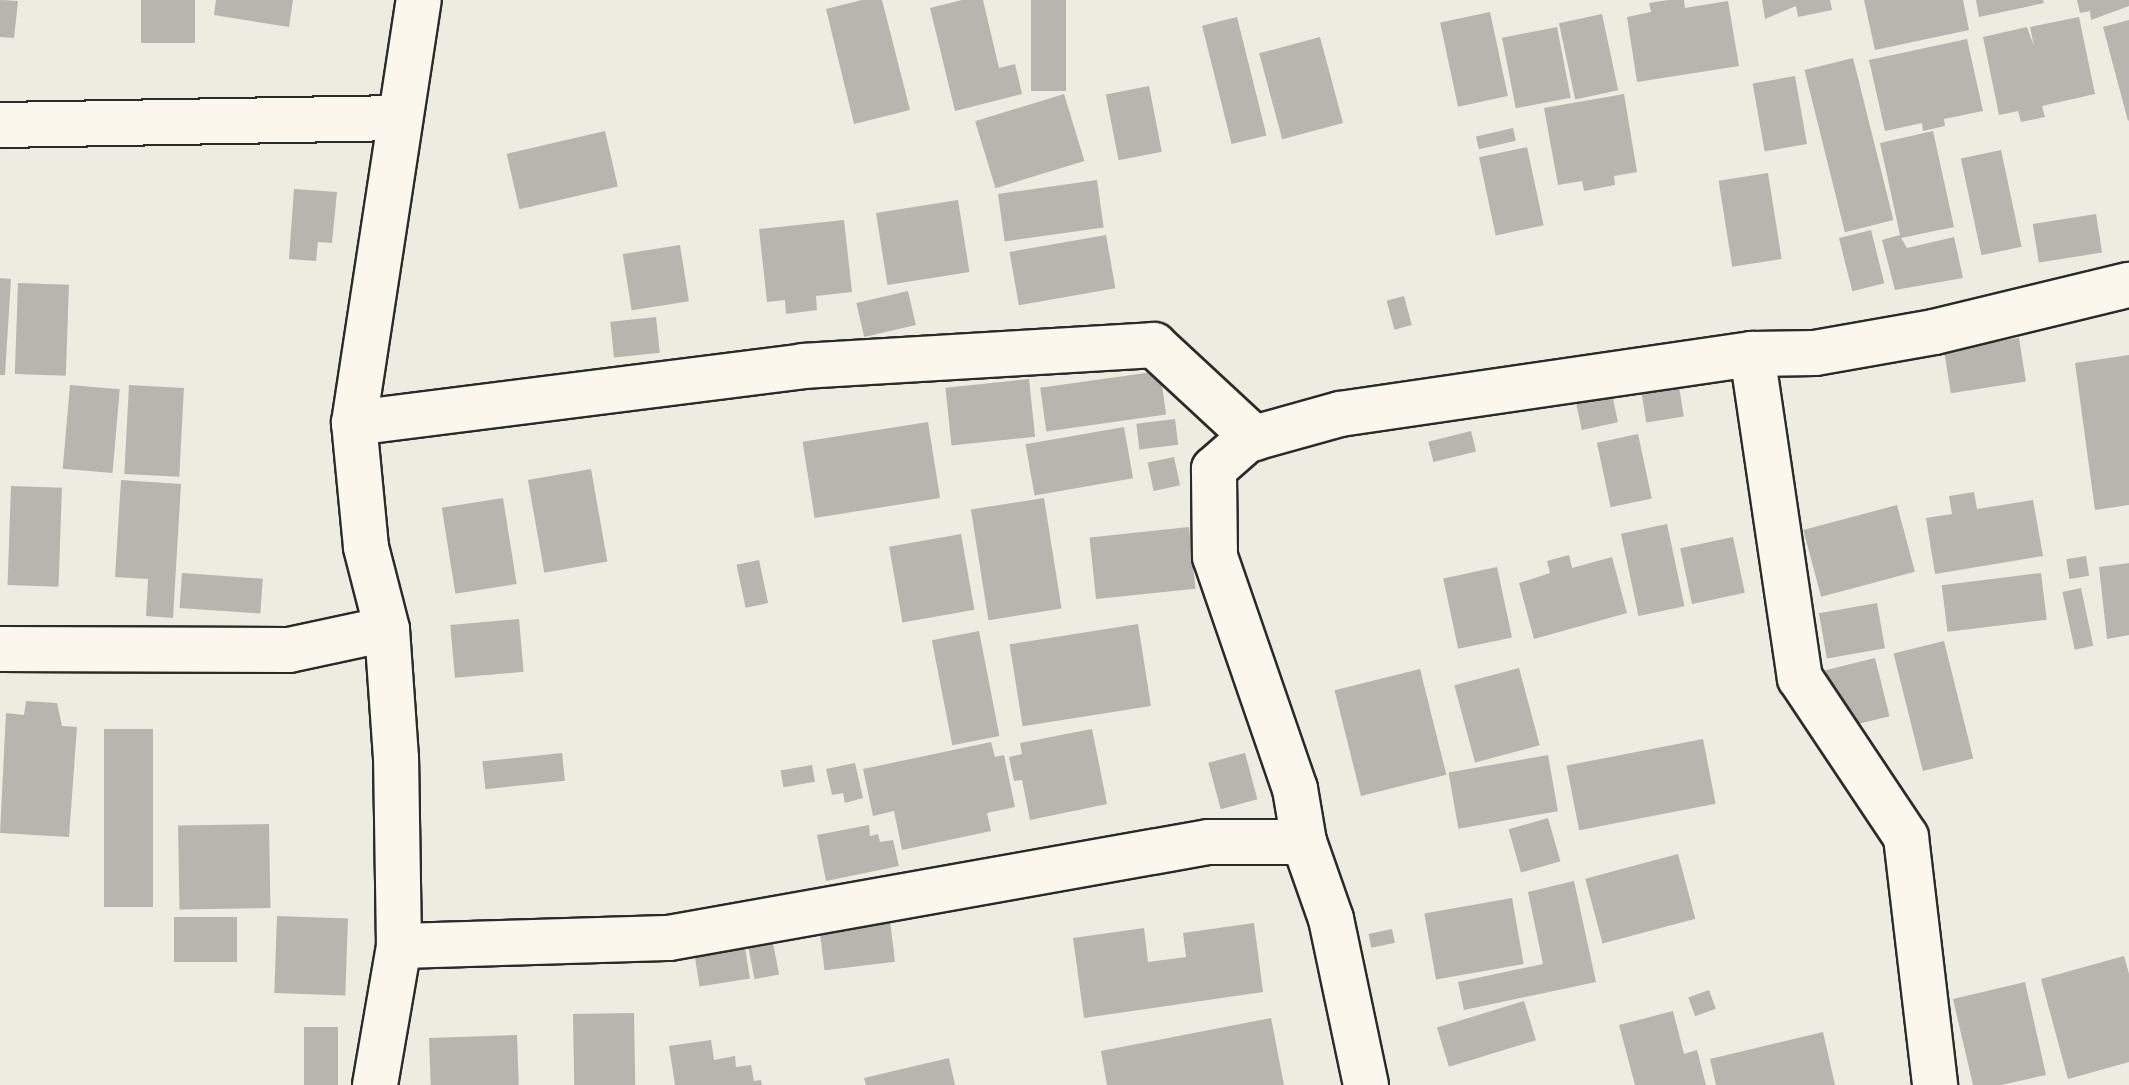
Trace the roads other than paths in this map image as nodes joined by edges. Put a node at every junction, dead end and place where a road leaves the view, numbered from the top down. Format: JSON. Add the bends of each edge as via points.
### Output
{"nodes":[{"id":1,"x":419,"y":0,"type":"edge"},
{"id":2,"x":399,"y":118,"type":"junction"},
{"id":3,"x":0,"y":125,"type":"edge"},
{"id":4,"x":2129,"y":285,"type":"edge"},
{"id":5,"x":1752,"y":354,"type":"junction"},
{"id":6,"x":354,"y":423,"type":"junction"},
{"id":7,"x":1254,"y":438,"type":"junction"},
{"id":8,"x":387,"y":629,"type":"junction"},
{"id":9,"x":0,"y":649,"type":"edge"},
{"id":10,"x":1304,"y":842,"type":"junction"},
{"id":11,"x":399,"y":946,"type":"junction"},
{"id":12,"x":375,"y":1085,"type":"edge"},
{"id":13,"x":1366,"y":1085,"type":"edge"},
{"id":14,"x":1935,"y":1085,"type":"edge"}],
"edges":[{"from":1,"to":2,"type":"street"},
{"from":2,"to":3,"type":"street"},
{"from":2,"to":6,"type":"street"},
{"from":4,"to":5,"type":"street","via":[[1919,335],[1815,353]]},
{"from":5,"to":7,"type":"street","via":[[1340,414]]},
{"from":5,"to":14,"type":"street","via":[[1800,678],[1906,837]]},
{"from":6,"to":7,"type":"street","via":[[803,366],[1154,345]]},
{"from":6,"to":8,"type":"street","via":[[366,547]]},
{"from":7,"to":10,"type":"street","via":[[1214,469],[1215,557],[1295,789]]},
{"from":8,"to":9,"type":"street","via":[[289,650]]},
{"from":8,"to":11,"type":"street","via":[[396,758]]},
{"from":10,"to":11,"type":"street","via":[[1208,842],[669,938]]},
{"from":10,"to":13,"type":"street","via":[[1331,919]]},
{"from":11,"to":12,"type":"street"}]}
